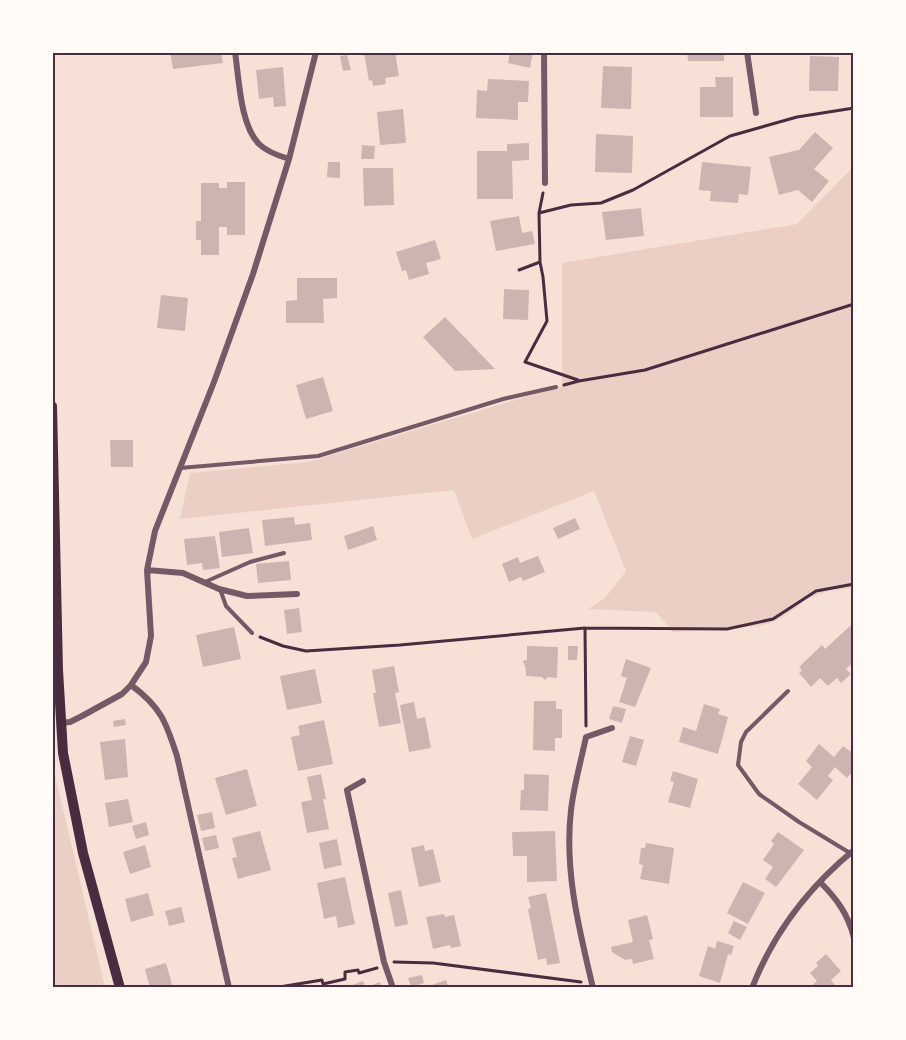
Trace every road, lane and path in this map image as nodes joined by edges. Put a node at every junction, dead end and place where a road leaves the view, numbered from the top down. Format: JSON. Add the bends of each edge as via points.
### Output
{"nodes":[{"id":1,"x":235,"y":52,"type":"edge"},
{"id":2,"x":316,"y":52,"type":"edge"},
{"id":3,"x":544,"y":52,"type":"edge"},
{"id":4,"x":747,"y":52,"type":"edge"},
{"id":5,"x":854,"y":108,"type":"edge"},
{"id":6,"x":756,"y":113,"type":"dead end"},
{"id":7,"x":289,"y":159,"type":"junction"},
{"id":8,"x":546,"y":183,"type":"joint"},
{"id":9,"x":539,"y":213,"type":"junction"},
{"id":10,"x":540,"y":262,"type":"junction"},
{"id":11,"x":519,"y":270,"type":"dead end"},
{"id":12,"x":854,"y":304,"type":"edge"},
{"id":13,"x":579,"y":381,"type":"junction"},
{"id":14,"x":556,"y":387,"type":"joint"},
{"id":15,"x":52,"y":406,"type":"edge"},
{"id":16,"x":179,"y":469,"type":"junction"},
{"id":17,"x":284,"y":553,"type":"dead end"},
{"id":18,"x":147,"y":570,"type":"junction"},
{"id":19,"x":205,"y":582,"type":"junction"},
{"id":20,"x":854,"y":584,"type":"edge"},
{"id":21,"x":219,"y":588,"type":"junction"},
{"id":22,"x":297,"y":594,"type":"dead end"},
{"id":23,"x":585,"y":628,"type":"junction"},
{"id":24,"x":252,"y":633,"type":"joint"},
{"id":25,"x":131,"y":685,"type":"junction"},
{"id":26,"x":788,"y":691,"type":"dead end"},
{"id":27,"x":60,"y":723,"type":"junction"},
{"id":28,"x":612,"y":728,"type":"dead end"},
{"id":29,"x":586,"y":737,"type":"junction"},
{"id":30,"x":363,"y":781,"type":"dead end"},
{"id":31,"x":852,"y":852,"type":"edge"},
{"id":32,"x":820,"y":882,"type":"junction"},
{"id":33,"x":854,"y":938,"type":"edge"},
{"id":34,"x":384,"y":962,"type":"junction"},
{"id":35,"x":592,"y":985,"type":"edge"},
{"id":36,"x":120,"y":987,"type":"edge"},
{"id":37,"x":229,"y":987,"type":"edge"},
{"id":38,"x":273,"y":987,"type":"edge"},
{"id":39,"x":393,"y":987,"type":"edge"},
{"id":40,"x":752,"y":987,"type":"edge"}],
"edges":[{"from":1,"to":7,"type":"street","via":[[246,120],[252,134],[269,151]]},
{"from":2,"to":7,"type":"street"},
{"from":3,"to":8,"type":"street"},
{"from":4,"to":6,"type":"street"},
{"from":5,"to":9,"type":"path","via":[[797,117],[730,136],[602,203]]},
{"from":7,"to":16,"type":"street","via":[[238,317]]},
{"from":8,"to":9,"type":"path"},
{"from":9,"to":10,"type":"path"},
{"from":10,"to":11,"type":"path"},
{"from":10,"to":13,"type":"path","via":[[547,321],[525,362]]},
{"from":12,"to":13,"type":"path","via":[[645,370]]},
{"from":13,"to":14,"type":"path"},
{"from":14,"to":16,"type":"lane","via":[[503,399],[318,456]]},
{"from":15,"to":27,"type":"main road"},
{"from":16,"to":18,"type":"street","via":[[154,531]]},
{"from":17,"to":19,"type":"lane","via":[[250,562]]},
{"from":18,"to":19,"type":"street","via":[[183,573]]},
{"from":18,"to":25,"type":"street","via":[[149,651]]},
{"from":19,"to":21,"type":"street"},
{"from":20,"to":23,"type":"path","via":[[816,591],[773,619],[750,625],[718,629]]},
{"from":21,"to":22,"type":"street","via":[[247,596]]},
{"from":21,"to":24,"type":"lane","via":[[226,606]]},
{"from":23,"to":24,"type":"path","via":[[306,651],[267,642]]},
{"from":23,"to":29,"type":"path"},
{"from":25,"to":27,"type":"street","via":[[99,708]]},
{"from":25,"to":37,"type":"street","via":[[161,713],[169,730]]},
{"from":26,"to":31,"type":"lane","via":[[746,732],[738,765],[759,794]]},
{"from":27,"to":36,"type":"main road","via":[[74,818]]},
{"from":28,"to":29,"type":"street"},
{"from":29,"to":35,"type":"street","via":[[571,808],[570,874]]},
{"from":30,"to":34,"type":"street","via":[[347,790]]},
{"from":31,"to":32,"type":"street"},
{"from":32,"to":33,"type":"street","via":[[843,909]]},
{"from":32,"to":40,"type":"street","via":[[777,937]]},
{"from":34,"to":35,"type":"path","via":[[433,963]]},
{"from":34,"to":38,"type":"path","via":[[359,973],[345,972],[345,979],[323,984],[322,980]]},
{"from":34,"to":39,"type":"street"}]}
